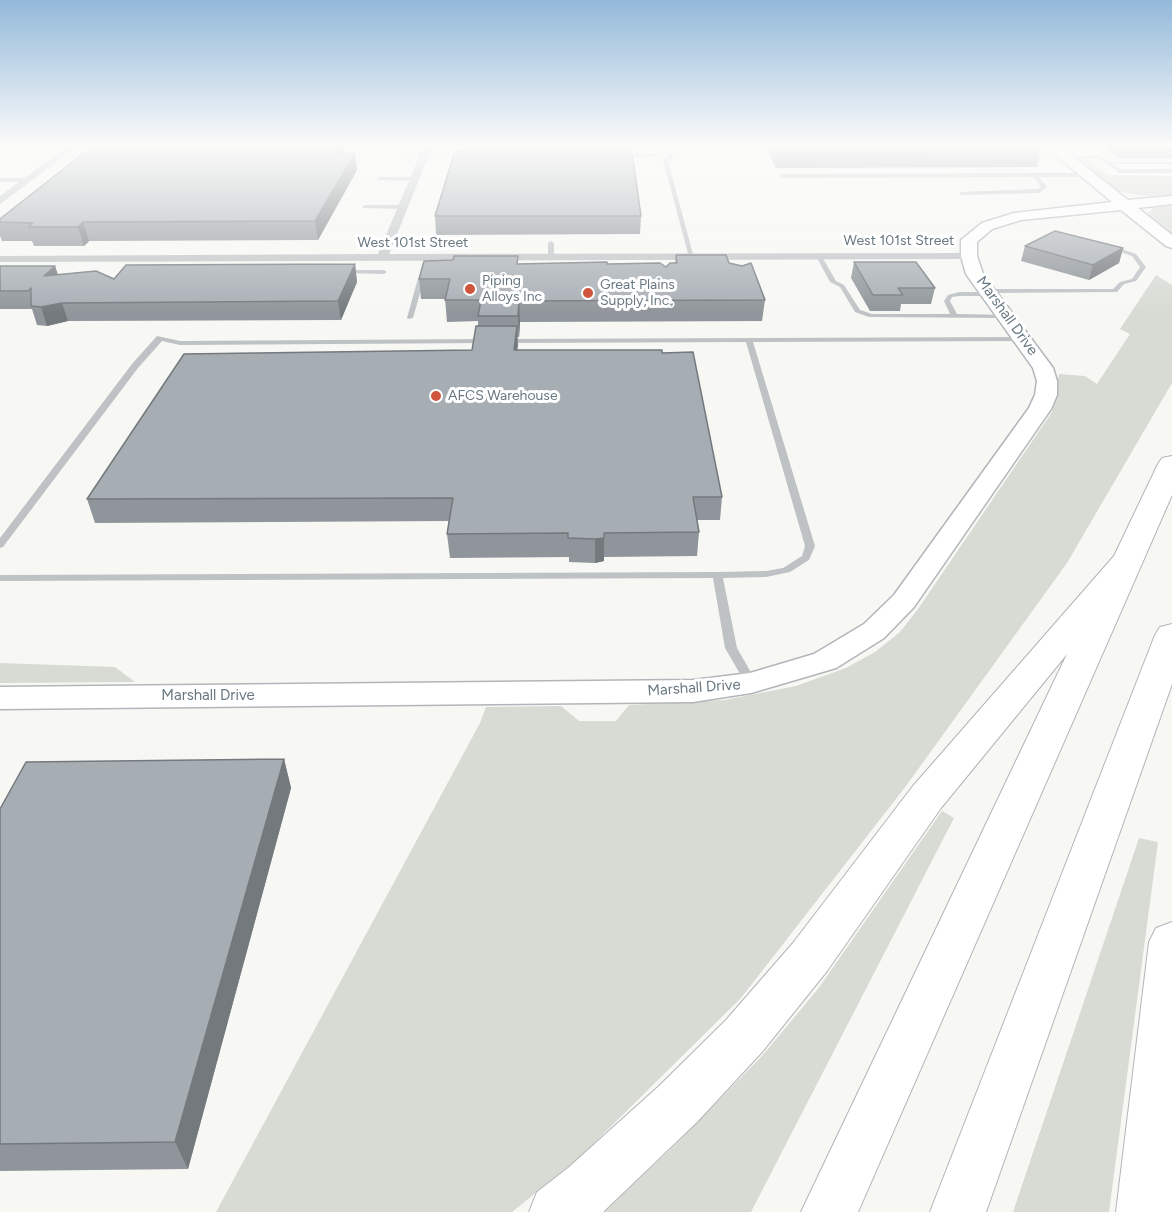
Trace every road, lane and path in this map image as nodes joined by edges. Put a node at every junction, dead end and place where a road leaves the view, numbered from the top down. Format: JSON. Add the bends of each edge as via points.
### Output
{"nodes":[{"id":1,"x":406,"y":202,"type":"edge"},
{"id":2,"x":677,"y":202,"type":"edge"},
{"id":3,"x":1120,"y":202,"type":"edge"},
{"id":4,"x":1157,"y":202,"type":"edge"},
{"id":5,"x":1124,"y":205,"type":"junction"},
{"id":6,"x":365,"y":207,"type":"dead end"},
{"id":7,"x":404,"y":207,"type":"junction"},
{"id":8,"x":551,"y":243,"type":"dead end"},
{"id":9,"x":1172,"y":243,"type":"edge"},
{"id":10,"x":1104,"y":245,"type":"edge"},
{"id":11,"x":819,"y":256,"type":"junction"},
{"id":12,"x":969,"y":256,"type":"junction"},
{"id":13,"x":692,"y":257,"type":"junction"},
{"id":14,"x":382,"y":258,"type":"junction"},
{"id":15,"x":0,"y":259,"type":"edge"},
{"id":16,"x":557,"y":260,"type":"junction"},
{"id":17,"x":336,"y":265,"type":"junction"},
{"id":18,"x":441,"y":265,"type":"junction"},
{"id":19,"x":384,"y":272,"type":"dead end"},
{"id":20,"x":989,"y":292,"type":"junction"},
{"id":21,"x":955,"y":316,"type":"junction"},
{"id":22,"x":1007,"y":316,"type":"junction"},
{"id":23,"x":410,"y":318,"type":"dead end"},
{"id":24,"x":1024,"y":339,"type":"junction"},
{"id":25,"x":749,"y":340,"type":"junction"},
{"id":26,"x":1172,"y":464,"type":"edge"},
{"id":27,"x":0,"y":545,"type":"edge"},
{"id":28,"x":1130,"y":557,"type":"junction"},
{"id":29,"x":717,"y":575,"type":"junction"},
{"id":30,"x":0,"y":578,"type":"edge"},
{"id":31,"x":1172,"y":635,"type":"edge"},
{"id":32,"x":751,"y":683,"type":"junction"},
{"id":33,"x":0,"y":698,"type":"edge"},
{"id":34,"x":1172,"y":942,"type":"edge"},
{"id":35,"x":1162,"y":1033,"type":"junction"},
{"id":36,"x":1172,"y":1100,"type":"edge"},
{"id":37,"x":557,"y":1212,"type":"edge"},
{"id":38,"x":829,"y":1212,"type":"edge"},
{"id":39,"x":958,"y":1212,"type":"edge"},
{"id":40,"x":1144,"y":1212,"type":"edge"}],
"edges":[{"from":1,"to":7,"type":"street"},
{"from":2,"to":13,"type":"lane"},
{"from":3,"to":5,"type":"street"},
{"from":4,"to":5,"type":"street"},
{"from":5,"to":9,"type":"street"},
{"from":5,"to":12,"type":"street","via":[[1002,220],[972,236]]},
{"from":6,"to":7,"type":"lane"},
{"from":7,"to":14,"type":"street"},
{"from":8,"to":16,"type":"lane"},
{"from":10,"to":20,"type":"lane","via":[[1134,255],[1143,267],[1134,280],[1122,283],[1115,291]]},
{"from":11,"to":12,"type":"street","name":"West 101st Street"},
{"from":11,"to":13,"type":"street","name":"West 101st Street","via":[[730,261]]},
{"from":11,"to":21,"type":"lane","via":[[833,282],[842,286],[857,312],[871,316]]},
{"from":12,"to":20,"type":"street","name":"Marshall Drive","via":[[975,274]]},
{"from":13,"to":16,"type":"street","name":"West 101st Street","via":[[659,261]]},
{"from":14,"to":17,"type":"street","name":"West 101st Street"},
{"from":14,"to":18,"type":"street","name":"West 101st Street"},
{"from":15,"to":17,"type":"street","name":"West 101st Street"},
{"from":16,"to":18,"type":"street","name":"West 101st Street"},
{"from":17,"to":19,"type":"lane"},
{"from":18,"to":23,"type":"lane","via":[[421,278]]},
{"from":20,"to":21,"type":"lane","via":[[950,296],[948,305]]},
{"from":20,"to":22,"type":"street","name":"Marshall Drive"},
{"from":21,"to":22,"type":"lane"},
{"from":22,"to":24,"type":"street","name":"Marshall Drive"},
{"from":24,"to":25,"type":"lane"},
{"from":24,"to":32,"type":"street","name":"Marshall Drive","via":[[1047,381],[1040,409],[904,601],[874,631],[825,661]]},
{"from":25,"to":27,"type":"lane","via":[[180,343],[160,338]]},
{"from":25,"to":29,"type":"lane","via":[[810,546],[806,558],[786,570]]},
{"from":26,"to":28,"type":"highway"},
{"from":28,"to":37,"type":"highway","via":[[927,796],[810,957],[744,1036],[678,1104]]},
{"from":28,"to":38,"type":"highway"},
{"from":29,"to":30,"type":"lane"},
{"from":29,"to":32,"type":"lane","via":[[731,648]]},
{"from":31,"to":39,"type":"highway"},
{"from":32,"to":33,"type":"street","name":"Marshall Drive","via":[[672,692]]},
{"from":34,"to":35,"type":"highway"},
{"from":35,"to":36,"type":"highway"},
{"from":35,"to":40,"type":"highway"}]}
